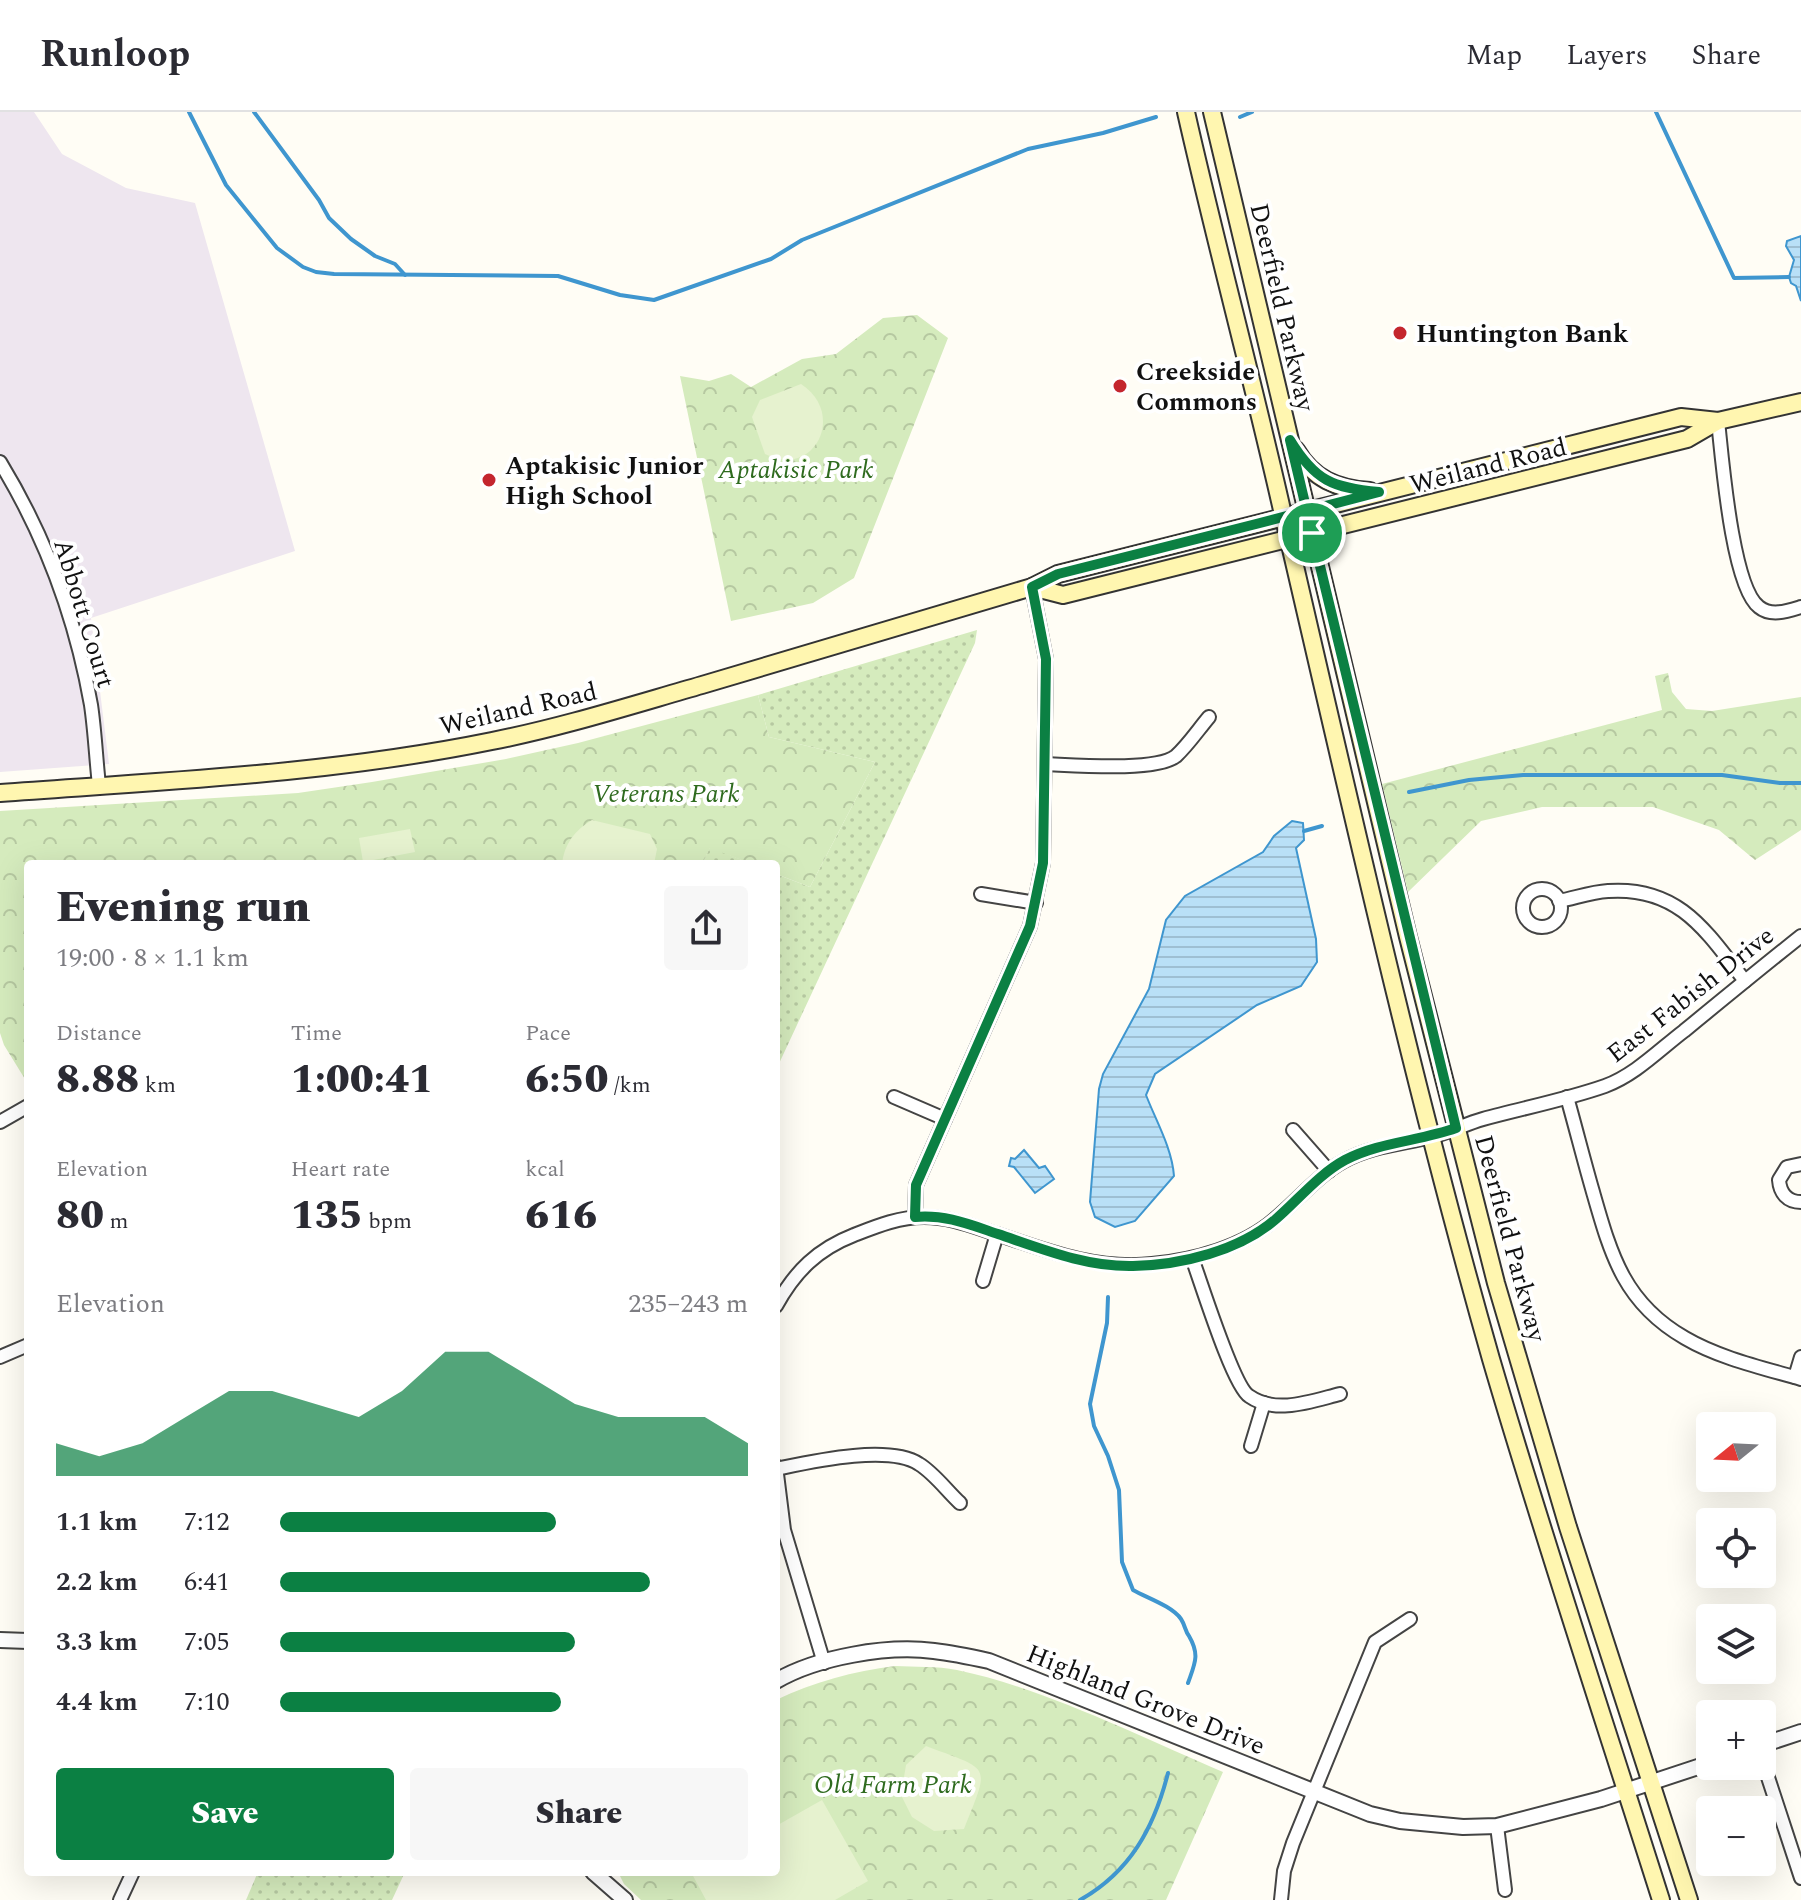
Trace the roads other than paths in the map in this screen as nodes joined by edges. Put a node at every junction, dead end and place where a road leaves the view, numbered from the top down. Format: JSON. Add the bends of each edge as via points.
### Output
{"nodes":[{"id":1,"x":1186,"y":112,"type":"edge"},
{"id":2,"x":1212,"y":112,"type":"edge"},
{"id":3,"x":1801,"y":402,"type":"edge"},
{"id":4,"x":1718,"y":421,"type":"junction"},
{"id":5,"x":1290,"y":440,"type":"junction"},
{"id":6,"x":0,"y":462,"type":"edge"},
{"id":7,"x":1379,"y":492,"type":"junction"},
{"id":8,"x":1306,"y":511,"type":"junction"},
{"id":9,"x":1284,"y":516,"type":"junction"},
{"id":10,"x":1312,"y":533,"type":"junction"},
{"id":11,"x":1289,"y":538,"type":"junction"},
{"id":12,"x":1032,"y":587,"type":"junction"},
{"id":13,"x":1801,"y":607,"type":"edge"},
{"id":14,"x":1209,"y":717,"type":"dead end"},
{"id":15,"x":1045,"y":764,"type":"junction"},
{"id":16,"x":99,"y":785,"type":"junction"},
{"id":17,"x":0,"y":793,"type":"edge"},
{"id":18,"x":981,"y":894,"type":"dead end"},
{"id":19,"x":1559,"y":901,"type":"dead end"},
{"id":20,"x":1036,"y":903,"type":"junction"},
{"id":21,"x":1801,"y":936,"type":"edge"},
{"id":22,"x":1745,"y":981,"type":"junction"},
{"id":23,"x":894,"y":1097,"type":"dead end"},
{"id":24,"x":1567,"y":1097,"type":"junction"},
{"id":25,"x":24,"y":1108,"type":"edge"},
{"id":26,"x":945,"y":1119,"type":"junction"},
{"id":27,"x":0,"y":1122,"type":"edge"},
{"id":28,"x":1456,"y":1128,"type":"junction"},
{"id":29,"x":1293,"y":1130,"type":"dead end"},
{"id":30,"x":1432,"y":1137,"type":"junction"},
{"id":31,"x":1801,"y":1164,"type":"edge"},
{"id":32,"x":1329,"y":1171,"type":"junction"},
{"id":33,"x":1801,"y":1202,"type":"edge"},
{"id":34,"x":915,"y":1217,"type":"junction"},
{"id":35,"x":997,"y":1234,"type":"junction"},
{"id":36,"x":1192,"y":1258,"type":"junction"},
{"id":37,"x":983,"y":1281,"type":"dead end"},
{"id":38,"x":780,"y":1299,"type":"edge"},
{"id":39,"x":24,"y":1347,"type":"edge"},
{"id":40,"x":0,"y":1357,"type":"edge"},
{"id":41,"x":1801,"y":1357,"type":"edge"},
{"id":42,"x":1798,"y":1378,"type":"edge"},
{"id":43,"x":1340,"y":1394,"type":"dead end"},
{"id":44,"x":1264,"y":1403,"type":"junction"},
{"id":45,"x":1251,"y":1446,"type":"dead end"},
{"id":46,"x":780,"y":1467,"type":"edge"},
{"id":47,"x":780,"y":1499,"type":"edge"},
{"id":48,"x":960,"y":1503,"type":"dead end"},
{"id":49,"x":1410,"y":1619,"type":"dead end"},
{"id":50,"x":0,"y":1640,"type":"edge"},
{"id":51,"x":24,"y":1641,"type":"edge"},
{"id":52,"x":824,"y":1663,"type":"junction"},
{"id":53,"x":780,"y":1680,"type":"edge"},
{"id":54,"x":1801,"y":1732,"type":"edge"},
{"id":55,"x":1776,"y":1740,"type":"edge"},
{"id":56,"x":1696,"y":1768,"type":"edge"},
{"id":57,"x":1769,"y":1780,"type":"edge"},
{"id":58,"x":1650,"y":1783,"type":"junction"},
{"id":59,"x":1626,"y":1790,"type":"junction"},
{"id":60,"x":1314,"y":1794,"type":"junction"},
{"id":61,"x":1497,"y":1826,"type":"junction"},
{"id":62,"x":131,"y":1876,"type":"edge"},
{"id":63,"x":598,"y":1876,"type":"edge"},
{"id":64,"x":1801,"y":1878,"type":"edge"},
{"id":65,"x":1505,"y":1890,"type":"dead end"},
{"id":66,"x":120,"y":1900,"type":"edge"},
{"id":67,"x":625,"y":1900,"type":"edge"},
{"id":68,"x":1281,"y":1900,"type":"edge"},
{"id":69,"x":1661,"y":1900,"type":"edge"},
{"id":70,"x":1689,"y":1900,"type":"edge"}],
"edges":[{"from":1,"to":9,"type":"main road","name":"Deerfield Parkway"},
{"from":2,"to":5,"type":"main road","name":"Deerfield Parkway"},
{"from":3,"to":4,"type":"main road","name":"Weiland Road"},
{"from":4,"to":7,"type":"main road","name":"Weiland Road","via":[[1681,417]]},
{"from":4,"to":10,"type":"main road","name":"Weiland Road","via":[[1687,439]]},
{"from":4,"to":13,"type":"street","via":[[1730,521],[1746,587],[1759,608],[1786,612]]},
{"from":5,"to":7,"type":"main road","via":[[1323,480]]},
{"from":5,"to":8,"type":"main road","name":"Deerfield Parkway"},
{"from":6,"to":16,"type":"street","name":"Abbott Court","via":[[36,530],[74,632],[91,708]]},
{"from":7,"to":8,"type":"main road","name":"Weiland Road"},
{"from":8,"to":9,"type":"main road","name":"Weiland Road"},
{"from":8,"to":10,"type":"main road","name":"Deerfield Parkway"},
{"from":9,"to":11,"type":"main road","name":"Deerfield Parkway"},
{"from":9,"to":12,"type":"main road","name":"Weiland Road","via":[[1058,574]]},
{"from":10,"to":11,"type":"main road","name":"Weiland Road"},
{"from":10,"to":28,"type":"main road","name":"Deerfield Parkway"},
{"from":11,"to":12,"type":"main road","name":"Weiland Road","via":[[1063,595]]},
{"from":11,"to":30,"type":"main road","name":"Deerfield Parkway"},
{"from":12,"to":15,"type":"street","via":[[1046,659]]},
{"from":12,"to":16,"type":"main road","name":"Weiland Road","via":[[571,723],[492,741],[297,771]]},
{"from":14,"to":15,"type":"street","via":[[1175,757],[1160,763]]},
{"from":15,"to":20,"type":"street","via":[[1043,863]]},
{"from":16,"to":17,"type":"main road","name":"Weiland Road"},
{"from":18,"to":20,"type":"street"},
{"from":19,"to":22,"type":"street","via":[[1636,891],[1670,901],[1704,929]]},
{"from":20,"to":26,"type":"street"},
{"from":21,"to":22,"type":"street","name":"East Fabish Drive"},
{"from":22,"to":24,"type":"street","name":"East Fabish Drive","via":[[1622,1079]]},
{"from":23,"to":26,"type":"street"},
{"from":24,"to":28,"type":"street","name":"East Fabish Drive"},
{"from":24,"to":42,"type":"street","via":[[1609,1250],[1640,1301],[1667,1326],[1704,1348]]},
{"from":25,"to":27,"type":"street"},
{"from":26,"to":34,"type":"street","via":[[916,1185]]},
{"from":28,"to":30,"type":"street","name":"East Fabish Drive"},
{"from":28,"to":58,"type":"main road","name":"Deerfield Parkway","via":[[1541,1437]]},
{"from":29,"to":32,"type":"street"},
{"from":30,"to":32,"type":"street","name":"East Fabish Drive","via":[[1364,1152]]},
{"from":30,"to":59,"type":"main road","name":"Deerfield Parkway","via":[[1490,1355]]},
{"from":31,"to":33,"type":"street","via":[[1787,1167],[1779,1180],[1783,1194]]},
{"from":32,"to":36,"type":"street","name":"East Fabish Drive","via":[[1250,1237]]},
{"from":34,"to":35,"type":"street","name":"East Fabish Drive","via":[[955,1219]]},
{"from":34,"to":38,"type":"street","name":"East Fabish Drive","via":[[879,1225],[823,1250],[806,1262]]},
{"from":35,"to":36,"type":"street","name":"East Fabish Drive","via":[[1104,1264]]},
{"from":35,"to":37,"type":"street"},
{"from":36,"to":44,"type":"street","via":[[1235,1374],[1246,1395]]},
{"from":39,"to":40,"type":"street"},
{"from":41,"to":42,"type":"street"},
{"from":43,"to":44,"type":"street","via":[[1290,1406]]},
{"from":44,"to":45,"type":"street"},
{"from":46,"to":48,"type":"street","via":[[845,1456],[902,1457],[919,1464]]},
{"from":47,"to":52,"type":"street","via":[[784,1530]]},
{"from":49,"to":60,"type":"street","via":[[1375,1642]]},
{"from":50,"to":51,"type":"street"},
{"from":52,"to":53,"type":"street","name":"Highland Grove Drive"},
{"from":52,"to":60,"type":"street","name":"Highland Grove Drive","via":[[882,1651],[931,1650],[989,1661]]},
{"from":54,"to":55,"type":"street"},
{"from":56,"to":58,"type":"street","name":"Highland Grove Drive"},
{"from":57,"to":64,"type":"street"},
{"from":58,"to":59,"type":"street","name":"Highland Grove Drive"},
{"from":58,"to":70,"type":"main road","name":"Deerfield Parkway"},
{"from":59,"to":61,"type":"street","name":"Highland Grove Drive"},
{"from":59,"to":69,"type":"main road","name":"Deerfield Parkway"},
{"from":60,"to":61,"type":"street","name":"Highland Grove Drive","via":[[1400,1821]]},
{"from":60,"to":68,"type":"street","via":[[1284,1871]]},
{"from":61,"to":65,"type":"street"},
{"from":62,"to":66,"type":"street"},
{"from":63,"to":67,"type":"street"}]}
